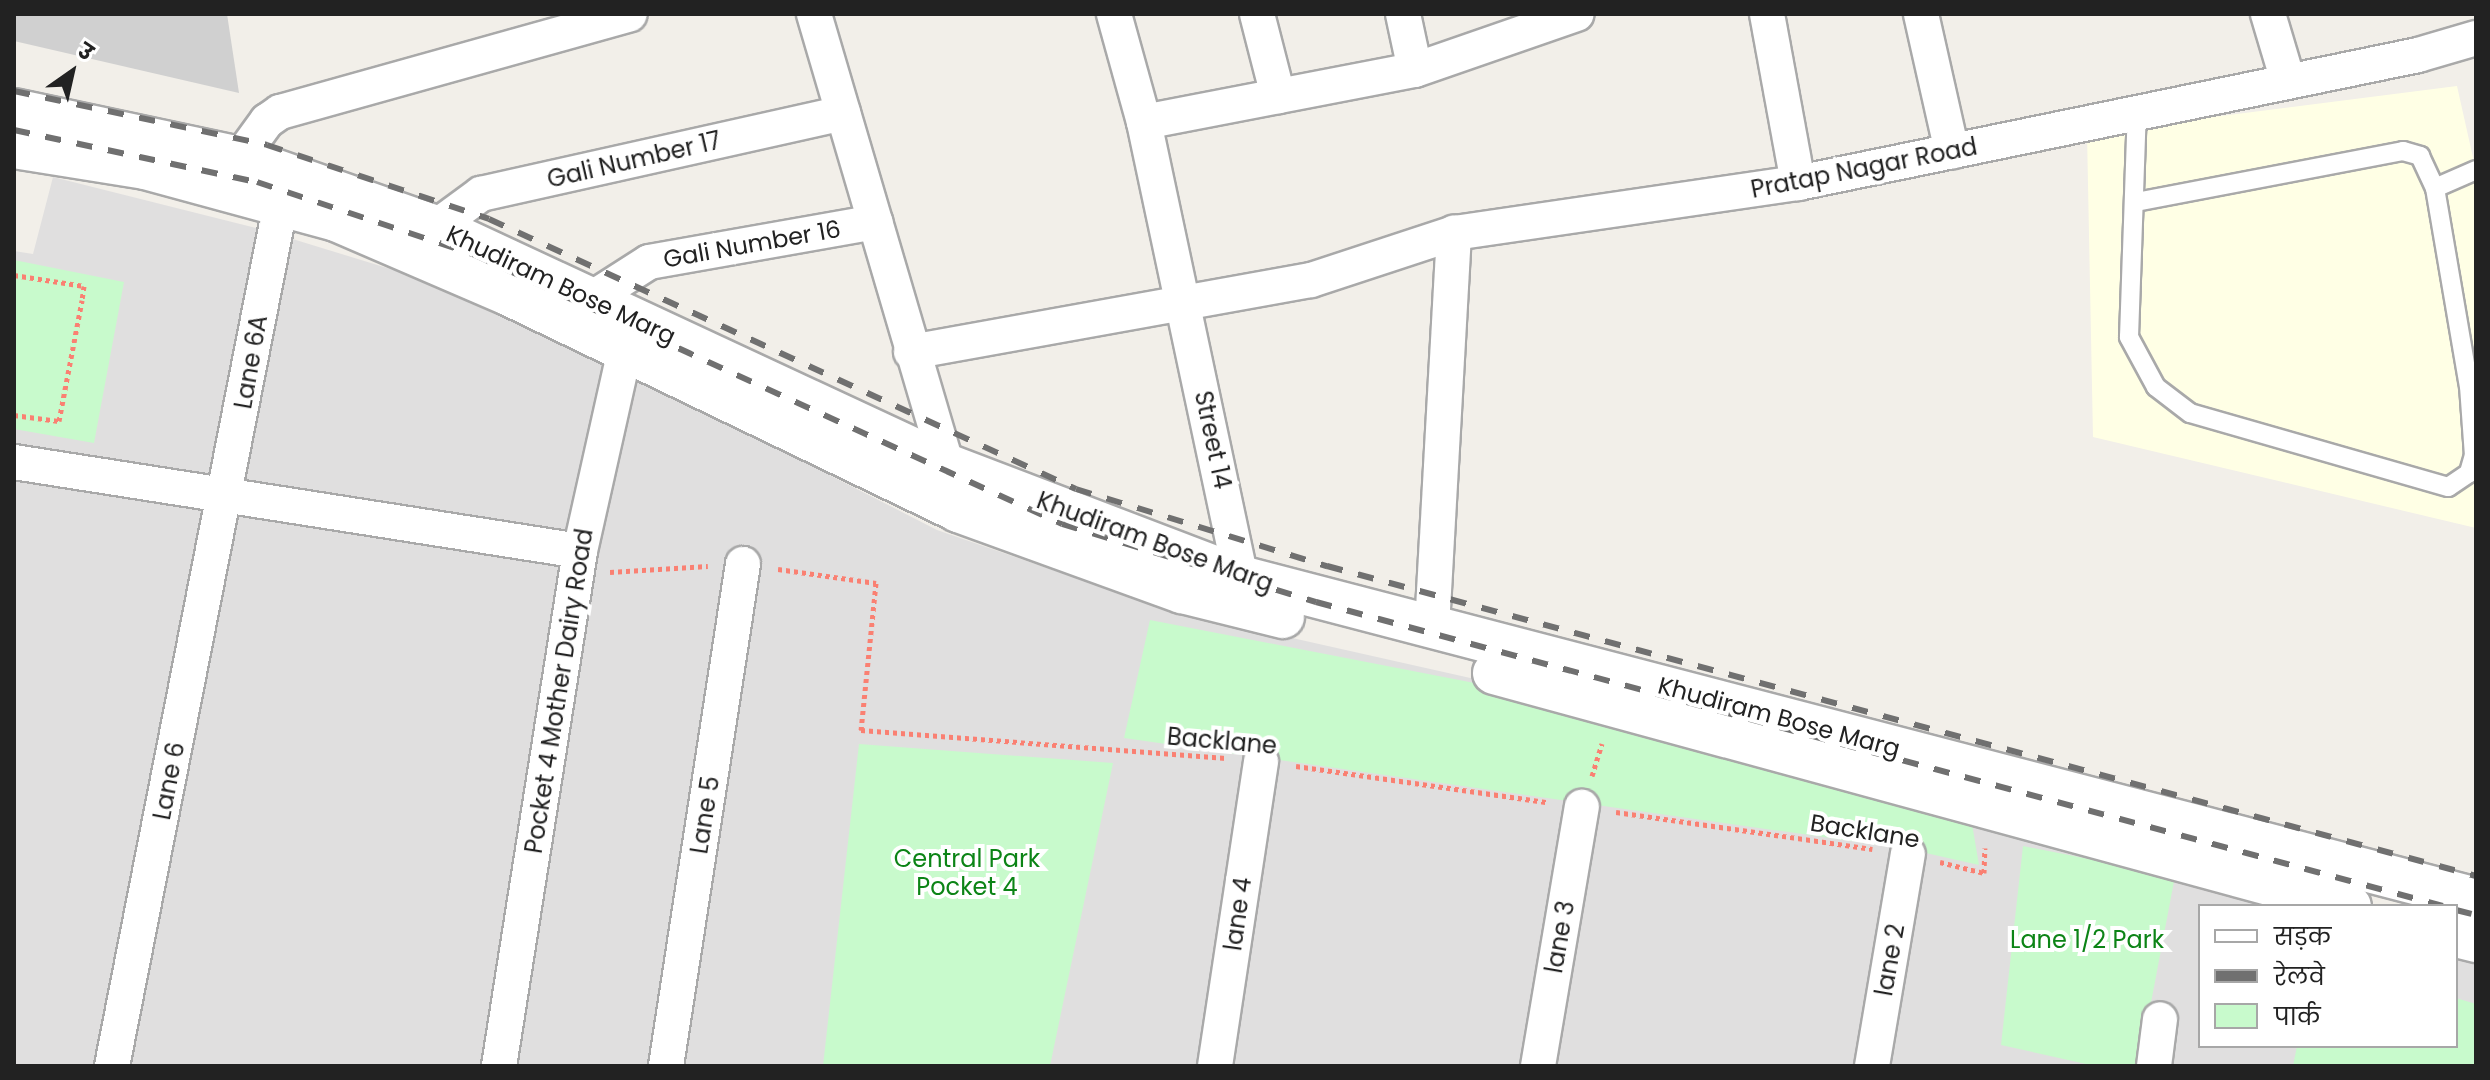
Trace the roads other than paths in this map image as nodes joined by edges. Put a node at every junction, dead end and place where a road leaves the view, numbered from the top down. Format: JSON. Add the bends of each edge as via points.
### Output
{"nodes":[{"id":1,"x":630,"y":14,"type":"edge"},
{"id":2,"x":814,"y":14,"type":"edge"},
{"id":3,"x":1114,"y":14,"type":"edge"},
{"id":4,"x":1257,"y":14,"type":"edge"},
{"id":5,"x":1403,"y":14,"type":"edge"},
{"id":6,"x":1577,"y":14,"type":"edge"},
{"id":7,"x":1767,"y":14,"type":"edge"},
{"id":8,"x":1921,"y":14,"type":"edge"},
{"id":9,"x":2268,"y":14,"type":"edge"},
{"id":10,"x":2476,"y":38,"type":"edge"},
{"id":11,"x":1415,"y":70,"type":"junction"},
{"id":12,"x":2288,"y":81,"type":"junction"},
{"id":13,"x":1278,"y":96,"type":"junction"},
{"id":14,"x":14,"y":110,"type":"edge"},
{"id":15,"x":2137,"y":112,"type":"junction"},
{"id":16,"x":843,"y":113,"type":"junction"},
{"id":17,"x":1144,"y":122,"type":"junction"},
{"id":18,"x":14,"y":147,"type":"edge"},
{"id":19,"x":1952,"y":152,"type":"junction"},
{"id":20,"x":240,"y":158,"type":"junction"},
{"id":21,"x":2476,"y":170,"type":"edge"},
{"id":22,"x":1798,"y":183,"type":"junction"},
{"id":23,"x":2435,"y":188,"type":"junction"},
{"id":24,"x":2136,"y":202,"type":"junction"},
{"id":25,"x":876,"y":222,"type":"junction"},
{"id":26,"x":436,"y":227,"type":"junction"},
{"id":27,"x":276,"y":228,"type":"dead end"},
{"id":28,"x":1454,"y":233,"type":"junction"},
{"id":29,"x":591,"y":299,"type":"junction"},
{"id":30,"x":1185,"y":304,"type":"junction"},
{"id":31,"x":628,"y":335,"type":"junction"},
{"id":32,"x":911,"y":352,"type":"junction"},
{"id":33,"x":14,"y":462,"type":"edge"},
{"id":34,"x":947,"y":465,"type":"junction"},
{"id":35,"x":227,"y":497,"type":"junction"},
{"id":36,"x":578,"y":563,"type":"junction"},
{"id":37,"x":743,"y":564,"type":"road end"},
{"id":38,"x":1241,"y":577,"type":"junction"},
{"id":39,"x":1428,"y":641,"type":"junction"},
{"id":40,"x":1261,"y":761,"type":"road end"},
{"id":41,"x":1585,"y":798,"type":"road end"},
{"id":42,"x":1908,"y":854,"type":"road end"},
{"id":43,"x":2476,"y":899,"type":"edge"},
{"id":44,"x":2343,"y":904,"type":"edge"},
{"id":45,"x":2160,"y":1019,"type":"dead end"},
{"id":46,"x":112,"y":1066,"type":"edge"},
{"id":47,"x":499,"y":1066,"type":"edge"},
{"id":48,"x":666,"y":1066,"type":"edge"},
{"id":49,"x":1215,"y":1066,"type":"edge"},
{"id":50,"x":1538,"y":1066,"type":"edge"},
{"id":51,"x":1872,"y":1066,"type":"edge"},
{"id":52,"x":2154,"y":1066,"type":"edge"}],
"edges":[{"from":1,"to":20,"type":"street","via":[[280,112]]},
{"from":2,"to":16,"type":"street"},
{"from":3,"to":17,"type":"street","name":"Street 14"},
{"from":4,"to":13,"type":"street"},
{"from":5,"to":11,"type":"street"},
{"from":6,"to":11,"type":"street"},
{"from":7,"to":22,"type":"street"},
{"from":8,"to":19,"type":"street"},
{"from":9,"to":12,"type":"street"},
{"from":10,"to":12,"type":"street","name":"Pratap Nagar Road"},
{"from":11,"to":13,"type":"street"},
{"from":12,"to":15,"type":"street","name":"Pratap Nagar Road"},
{"from":13,"to":17,"type":"street"},
{"from":14,"to":20,"type":"street","name":"Khudiram Bose Marg"},
{"from":15,"to":19,"type":"street","name":"Pratap Nagar Road"},
{"from":15,"to":24,"type":"lane"},
{"from":16,"to":25,"type":"street"},
{"from":16,"to":26,"type":"street","name":"Gali Number 17","via":[[481,194]]},
{"from":17,"to":30,"type":"street","name":"Street 14"},
{"from":18,"to":31,"type":"street","name":"Khudiram Bose Marg","via":[[145,168],[336,220]]},
{"from":19,"to":22,"type":"street","name":"Pratap Nagar Road"},
{"from":20,"to":26,"type":"street","name":"Khudiram Bose Marg"},
{"from":21,"to":23,"type":"lane"},
{"from":22,"to":28,"type":"street","name":"Pratap Nagar Road"},
{"from":23,"to":24,"type":"lane","via":[[2423,160],[2403,151]]},
{"from":23,"to":24,"type":"lane","via":[[2469,386],[2474,455],[2469,473],[2448,487],[2190,413],[2156,387],[2129,337]]},
{"from":25,"to":29,"type":"street","name":"Gali Number 16","via":[[649,262]]},
{"from":25,"to":32,"type":"street"},
{"from":26,"to":29,"type":"street","name":"Khudiram Bose Marg"},
{"from":27,"to":35,"type":"street","name":"Lane 6A"},
{"from":28,"to":30,"type":"street","name":"Pratap Nagar Road","via":[[1311,280]]},
{"from":28,"to":39,"type":"street"},
{"from":29,"to":31,"type":"street","name":"Khudiram Bose Marg"},
{"from":30,"to":32,"type":"street","name":"Pratap Nagar Road"},
{"from":30,"to":38,"type":"street","name":"Street 14"},
{"from":31,"to":34,"type":"street","name":"Khudiram Bose Marg"},
{"from":31,"to":36,"type":"street","name":"Pocket 4 Mother Dairy Road"},
{"from":31,"to":39,"type":"street","name":"Khudiram Bose Marg","via":[[958,511],[1182,592]]},
{"from":32,"to":34,"type":"street"},
{"from":33,"to":35,"type":"street"},
{"from":34,"to":38,"type":"street","name":"Khudiram Bose Marg"},
{"from":35,"to":36,"type":"street"},
{"from":35,"to":46,"type":"street","name":"Lane 6"},
{"from":36,"to":47,"type":"street","name":"Pocket 4 Mother Dairy Road"},
{"from":37,"to":48,"type":"street","name":"Lane 5"},
{"from":38,"to":39,"type":"street","name":"Khudiram Bose Marg"},
{"from":39,"to":43,"type":"street","name":"Khudiram Bose Marg"},
{"from":39,"to":44,"type":"street","name":"Khudiram Bose Marg"},
{"from":40,"to":49,"type":"street","name":"lane 4"},
{"from":41,"to":50,"type":"street","name":"lane 3"},
{"from":42,"to":51,"type":"street","name":"lane 2"},
{"from":45,"to":52,"type":"street"}]}
